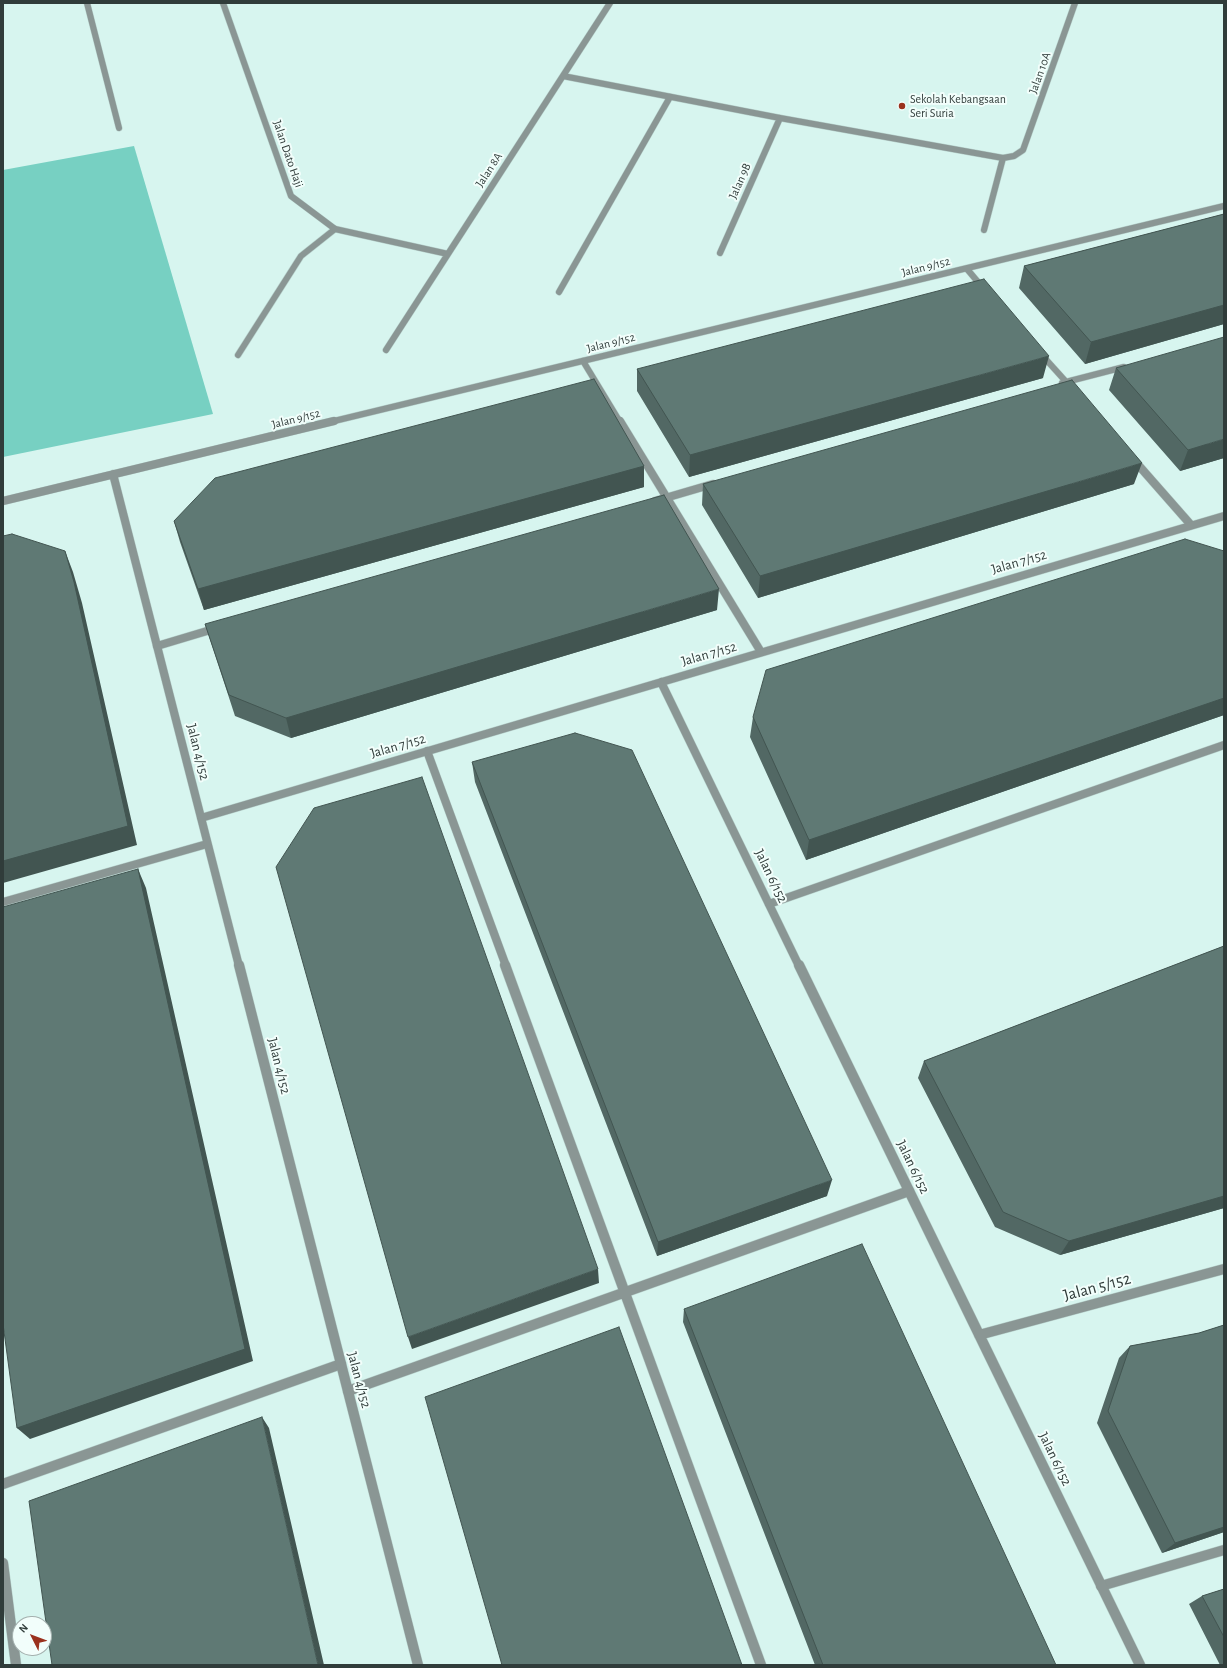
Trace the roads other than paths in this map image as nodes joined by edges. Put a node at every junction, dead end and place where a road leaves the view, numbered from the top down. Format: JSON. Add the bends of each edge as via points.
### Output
{"nodes":[{"id":1,"x":87,"y":3,"type":"edge"},
{"id":2,"x":223,"y":3,"type":"edge"},
{"id":3,"x":610,"y":3,"type":"edge"},
{"id":4,"x":1075,"y":3,"type":"edge"},
{"id":5,"x":563,"y":76,"type":"junction"},
{"id":6,"x":670,"y":97,"type":"junction"},
{"id":7,"x":780,"y":118,"type":"junction"},
{"id":8,"x":119,"y":128,"type":"dead end"},
{"id":9,"x":1003,"y":158,"type":"junction"},
{"id":10,"x":1224,"y":206,"type":"edge"},
{"id":11,"x":334,"y":229,"type":"junction"},
{"id":12,"x":984,"y":230,"type":"dead end"},
{"id":13,"x":720,"y":253,"type":"dead end"},
{"id":14,"x":448,"y":254,"type":"junction"},
{"id":15,"x":967,"y":269,"type":"junction"},
{"id":16,"x":559,"y":292,"type":"dead end"},
{"id":17,"x":988,"y":292,"type":"edge"},
{"id":18,"x":1035,"y":346,"type":"edge"},
{"id":19,"x":386,"y":350,"type":"dead end"},
{"id":20,"x":238,"y":355,"type":"dead end"},
{"id":21,"x":583,"y":361,"type":"junction"},
{"id":22,"x":1134,"y":364,"type":"edge"},
{"id":23,"x":1066,"y":382,"type":"junction"},
{"id":24,"x":1051,"y":386,"type":"edge"},
{"id":25,"x":1071,"y":388,"type":"edge"},
{"id":26,"x":1129,"y":454,"type":"edge"},
{"id":27,"x":113,"y":474,"type":"junction"},
{"id":28,"x":719,"y":482,"type":"edge"},
{"id":29,"x":666,"y":498,"type":"junction"},
{"id":30,"x":3,"y":501,"type":"edge"},
{"id":31,"x":651,"y":502,"type":"edge"},
{"id":32,"x":1224,"y":516,"type":"edge"},
{"id":33,"x":1191,"y":525,"type":"junction"},
{"id":34,"x":225,"y":626,"type":"edge"},
{"id":35,"x":157,"y":646,"type":"junction"},
{"id":36,"x":761,"y":652,"type":"junction"},
{"id":37,"x":661,"y":682,"type":"junction"},
{"id":38,"x":1224,"y":745,"type":"edge"},
{"id":39,"x":427,"y":751,"type":"junction"},
{"id":40,"x":201,"y":818,"type":"junction"},
{"id":41,"x":208,"y":844,"type":"junction"},
{"id":42,"x":3,"y":902,"type":"edge"},
{"id":43,"x":769,"y":904,"type":"junction"},
{"id":44,"x":909,"y":1191,"type":"junction"},
{"id":45,"x":1224,"y":1269,"type":"edge"},
{"id":46,"x":624,"y":1292,"type":"junction"},
{"id":47,"x":979,"y":1335,"type":"junction"},
{"id":48,"x":341,"y":1364,"type":"junction"},
{"id":49,"x":348,"y":1392,"type":"junction"},
{"id":50,"x":3,"y":1484,"type":"edge"},
{"id":51,"x":1224,"y":1550,"type":"edge"},
{"id":52,"x":3,"y":1563,"type":"edge"},
{"id":53,"x":1101,"y":1586,"type":"junction"},
{"id":54,"x":16,"y":1665,"type":"edge"},
{"id":55,"x":418,"y":1665,"type":"edge"},
{"id":56,"x":761,"y":1665,"type":"edge"},
{"id":57,"x":1140,"y":1665,"type":"edge"}],
"edges":[{"from":1,"to":8,"type":"street"},
{"from":2,"to":11,"type":"street","name":"Jalan Dato Haji","via":[[291,196]]},
{"from":3,"to":5,"type":"street","name":"Jalan 8A"},
{"from":4,"to":9,"type":"street","name":"Jalan 10A","via":[[1023,150],[1014,156]]},
{"from":5,"to":6,"type":"street"},
{"from":5,"to":14,"type":"street","name":"Jalan 8A"},
{"from":6,"to":7,"type":"street"},
{"from":6,"to":16,"type":"street"},
{"from":7,"to":9,"type":"street"},
{"from":7,"to":13,"type":"street","name":"Jalan 9B"},
{"from":9,"to":12,"type":"street"},
{"from":10,"to":15,"type":"street","name":"Jalan 9/152"},
{"from":11,"to":14,"type":"street","name":"Jalan Dato Haji"},
{"from":11,"to":20,"type":"street","via":[[301,256]]},
{"from":14,"to":19,"type":"street","name":"Jalan 8A"},
{"from":15,"to":17,"type":"street"},
{"from":15,"to":21,"type":"street","name":"Jalan 9/152"},
{"from":18,"to":23,"type":"street"},
{"from":21,"to":27,"type":"street","name":"Jalan 9/152"},
{"from":21,"to":29,"type":"street"},
{"from":22,"to":23,"type":"street"},
{"from":23,"to":24,"type":"street"},
{"from":23,"to":25,"type":"street"},
{"from":26,"to":33,"type":"street"},
{"from":27,"to":30,"type":"street","name":"Jalan 9/152"},
{"from":27,"to":35,"type":"street","name":"Jalan 4/152"},
{"from":28,"to":29,"type":"street"},
{"from":29,"to":31,"type":"street"},
{"from":29,"to":36,"type":"street"},
{"from":32,"to":33,"type":"street","name":"Jalan 7/152"},
{"from":33,"to":36,"type":"street","name":"Jalan 7/152"},
{"from":34,"to":35,"type":"street"},
{"from":35,"to":40,"type":"street","name":"Jalan 4/152"},
{"from":36,"to":37,"type":"street","name":"Jalan 7/152"},
{"from":37,"to":39,"type":"street","name":"Jalan 7/152"},
{"from":37,"to":43,"type":"street","name":"Jalan 6/152"},
{"from":38,"to":43,"type":"street"},
{"from":39,"to":40,"type":"street","name":"Jalan 7/152"},
{"from":39,"to":46,"type":"street"},
{"from":40,"to":41,"type":"street","name":"Jalan 4/152"},
{"from":41,"to":42,"type":"street"},
{"from":41,"to":48,"type":"street","name":"Jalan 4/152"},
{"from":43,"to":44,"type":"street","name":"Jalan 6/152"},
{"from":44,"to":46,"type":"street"},
{"from":44,"to":47,"type":"street","name":"Jalan 6/152"},
{"from":45,"to":47,"type":"street","name":"Jalan 5/152"},
{"from":46,"to":49,"type":"street"},
{"from":46,"to":56,"type":"street"},
{"from":47,"to":53,"type":"street","name":"Jalan 6/152"},
{"from":48,"to":49,"type":"street","name":"Jalan 4/152"},
{"from":48,"to":50,"type":"street"},
{"from":49,"to":55,"type":"street","name":"Jalan 4/152"},
{"from":51,"to":53,"type":"street"},
{"from":52,"to":54,"type":"street"},
{"from":53,"to":57,"type":"street","name":"Jalan 6/152"}]}
